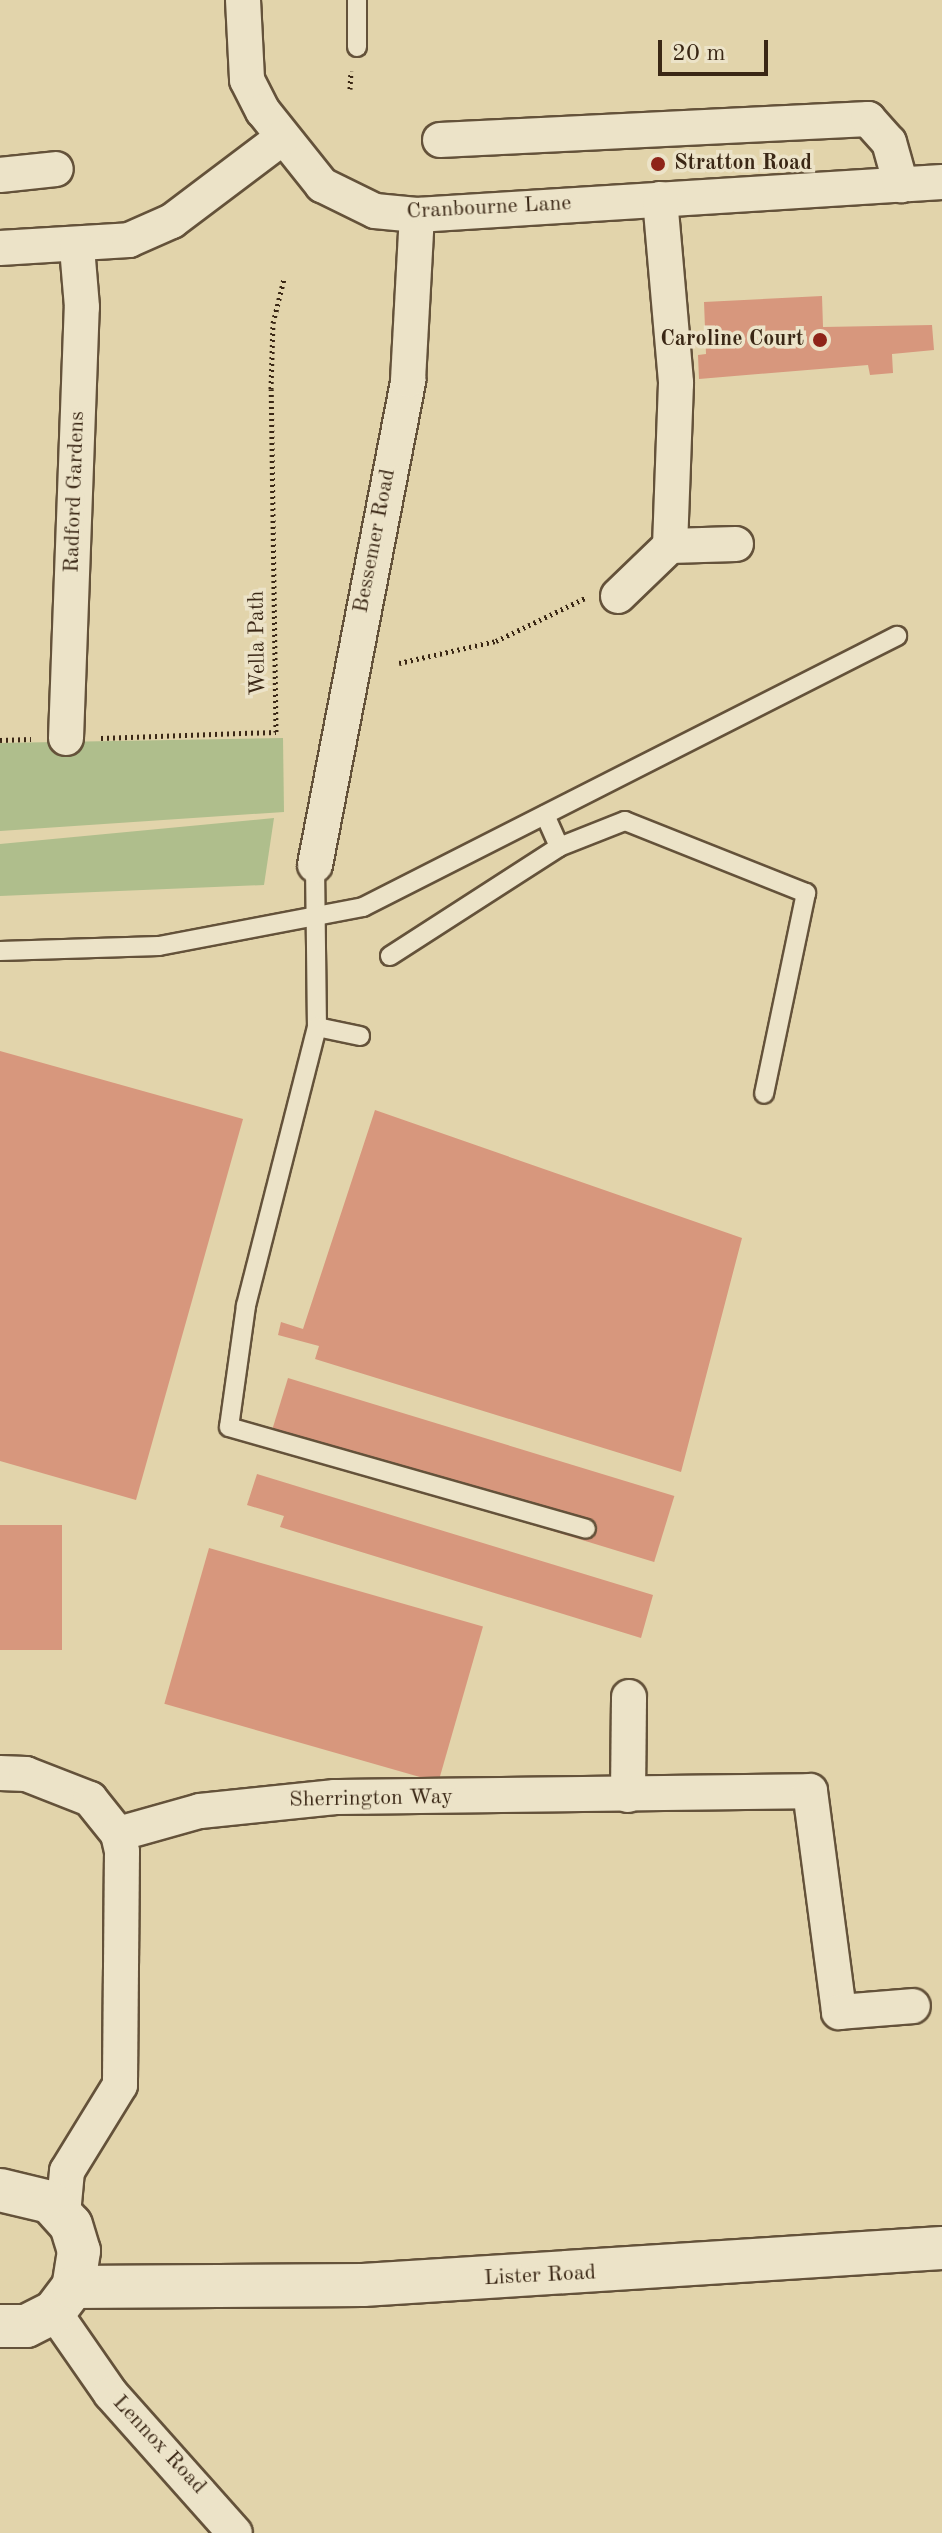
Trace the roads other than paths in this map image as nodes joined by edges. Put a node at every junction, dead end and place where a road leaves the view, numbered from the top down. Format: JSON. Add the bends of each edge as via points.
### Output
{"nodes":[{"id":1,"x":243,"y":0,"type":"edge"},
{"id":2,"x":357,"y":0,"type":"edge"},
{"id":3,"x":357,"y":47,"type":"dead end"},
{"id":4,"x":282,"y":138,"type":"junction"},
{"id":5,"x":440,"y":140,"type":"dead end"},
{"id":6,"x":56,"y":169,"type":"dead end"},
{"id":7,"x":0,"y":175,"type":"edge"},
{"id":8,"x":942,"y":182,"type":"edge"},
{"id":9,"x":901,"y":185,"type":"junction"},
{"id":10,"x":660,"y":199,"type":"junction"},
{"id":11,"x":417,"y":215,"type":"junction"},
{"id":12,"x":77,"y":247,"type":"junction"},
{"id":13,"x":0,"y":248,"type":"edge"},
{"id":14,"x":736,"y":544,"type":"dead end"},
{"id":15,"x":670,"y":546,"type":"junction"},
{"id":16,"x":605,"y":595,"type":"road end"},
{"id":17,"x":897,"y":636,"type":"dead end"},
{"id":18,"x":66,"y":738,"type":"road end"},
{"id":19,"x":545,"y":815,"type":"junction"},
{"id":20,"x":559,"y":847,"type":"junction"},
{"id":21,"x":315,"y":865,"type":"joint"},
{"id":22,"x":321,"y":912,"type":"junction"},
{"id":23,"x":0,"y":951,"type":"edge"},
{"id":24,"x":390,"y":956,"type":"dead end"},
{"id":25,"x":317,"y":1027,"type":"junction"},
{"id":26,"x":360,"y":1036,"type":"dead end"},
{"id":27,"x":764,"y":1094,"type":"dead end"},
{"id":28,"x":586,"y":1529,"type":"dead end"},
{"id":29,"x":629,"y":1697,"type":"dead end"},
{"id":30,"x":0,"y":1773,"type":"edge"},
{"id":31,"x":628,"y":1795,"type":"junction"},
{"id":32,"x":118,"y":1834,"type":"junction"},
{"id":33,"x":913,"y":2006,"type":"dead end"},
{"id":34,"x":9,"y":2190,"type":"edge"},
{"id":35,"x":67,"y":2248,"type":"junction"},
{"id":36,"x":942,"y":2248,"type":"edge"},
{"id":37,"x":3,"y":2327,"type":"edge"},
{"id":38,"x":84,"y":2357,"type":"junction"},
{"id":39,"x":235,"y":2533,"type":"edge"}],
"edges":[{"from":1,"to":4,"type":"street","name":"Cranbourne Lane","via":[[247,80]]},
{"from":2,"to":3,"type":"lane"},
{"from":4,"to":11,"type":"street","name":"Cranbourne Lane","via":[[322,185],[375,211]]},
{"from":4,"to":12,"type":"street","via":[[172,221],[129,240]]},
{"from":5,"to":9,"type":"street","via":[[868,119],[889,142]]},
{"from":6,"to":7,"type":"street"},
{"from":8,"to":9,"type":"street","name":"Cranbourne Lane"},
{"from":9,"to":10,"type":"street","name":"Cranbourne Lane"},
{"from":10,"to":11,"type":"street","name":"Cranbourne Lane"},
{"from":10,"to":15,"type":"street","via":[[676,383]]},
{"from":11,"to":21,"type":"street","name":"Bessemer Road","via":[[408,380]]},
{"from":12,"to":13,"type":"street"},
{"from":12,"to":18,"type":"street","name":"Radford Gardens","via":[[82,307]]},
{"from":14,"to":15,"type":"street"},
{"from":15,"to":16,"type":"street"},
{"from":17,"to":19,"type":"lane"},
{"from":19,"to":20,"type":"lane"},
{"from":19,"to":22,"type":"lane","via":[[363,907]]},
{"from":20,"to":24,"type":"lane"},
{"from":20,"to":27,"type":"lane","via":[[625,821],[806,893]]},
{"from":21,"to":22,"type":"lane"},
{"from":22,"to":23,"type":"lane","via":[[263,932],[159,946]]},
{"from":22,"to":25,"type":"lane"},
{"from":25,"to":26,"type":"lane"},
{"from":25,"to":28,"type":"lane","via":[[246,1306],[229,1427]]},
{"from":29,"to":31,"type":"street"},
{"from":30,"to":32,"type":"street","via":[[26,1774],[90,1799]]},
{"from":31,"to":32,"type":"street","name":"Sherrington Way","via":[[335,1797],[200,1811]]},
{"from":31,"to":33,"type":"street","name":"Sherrington Way","via":[[810,1791],[839,2012]]},
{"from":32,"to":35,"type":"street","via":[[124,1927],[120,2085]]},
{"from":34,"to":35,"type":"street","name":"Lister Road"},
{"from":35,"to":36,"type":"street","name":"Lister Road","via":[[137,2287],[363,2285]]},
{"from":35,"to":37,"type":"street"},
{"from":35,"to":38,"type":"street","name":"Lennox Road"},
{"from":37,"to":38,"type":"street","name":"Lennox Road"},
{"from":38,"to":39,"type":"street","name":"Lennox Road"}]}
